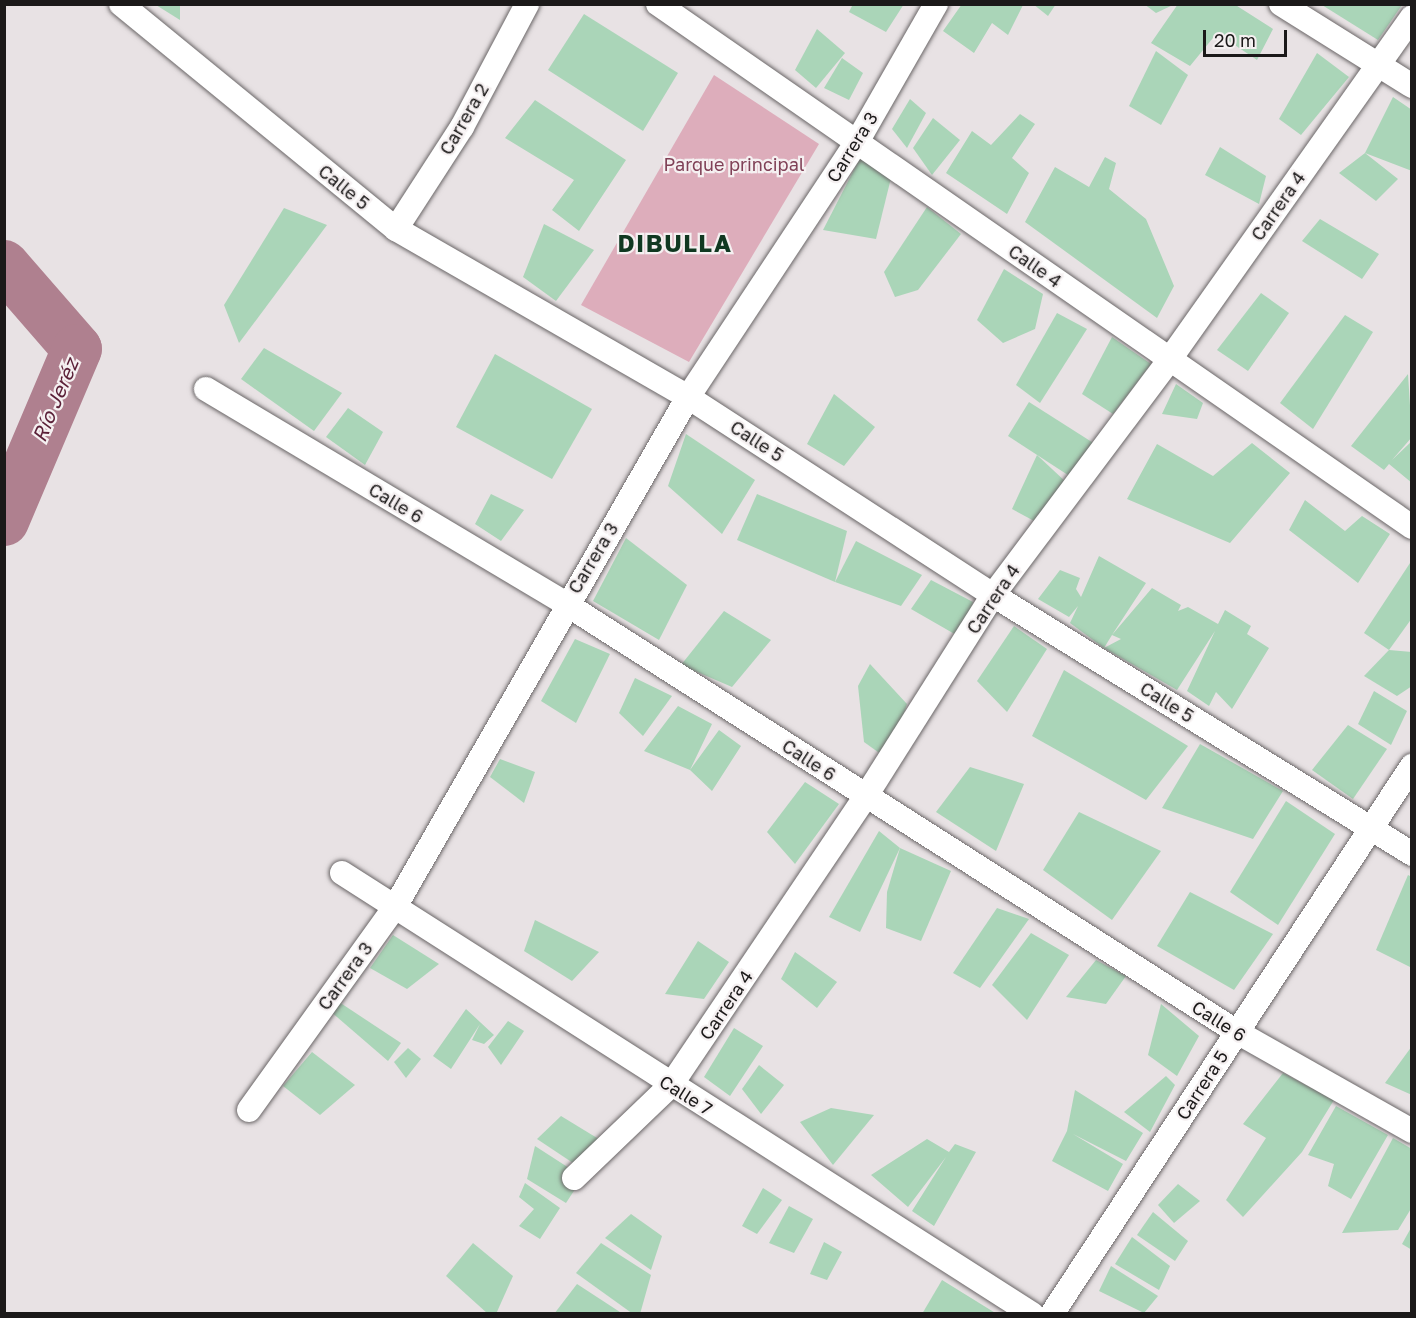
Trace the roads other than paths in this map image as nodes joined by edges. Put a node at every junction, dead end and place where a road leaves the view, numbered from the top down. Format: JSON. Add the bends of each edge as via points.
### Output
{"nodes":[{"id":1,"x":121,"y":4,"type":"edge"},
{"id":2,"x":527,"y":4,"type":"edge"},
{"id":3,"x":658,"y":4,"type":"edge"},
{"id":4,"x":936,"y":4,"type":"edge"},
{"id":5,"x":1281,"y":4,"type":"edge"},
{"id":6,"x":1412,"y":17,"type":"edge"},
{"id":7,"x":1377,"y":65,"type":"junction"},
{"id":8,"x":1412,"y":86,"type":"edge"},
{"id":9,"x":857,"y":142,"type":"junction"},
{"id":10,"x":396,"y":229,"type":"junction"},
{"id":11,"x":1170,"y":359,"type":"junction"},
{"id":12,"x":206,"y":389,"type":"dead end"},
{"id":13,"x":688,"y":397,"type":"junction"},
{"id":14,"x":1412,"y":527,"type":"edge"},
{"id":15,"x":993,"y":595,"type":"junction"},
{"id":16,"x":566,"y":604,"type":"junction"},
{"id":17,"x":1412,"y":766,"type":"edge"},
{"id":18,"x":866,"y":796,"type":"junction"},
{"id":19,"x":1371,"y":829,"type":"junction"},
{"id":20,"x":1412,"y":854,"type":"edge"},
{"id":21,"x":342,"y":873,"type":"dead end"},
{"id":22,"x":395,"y":907,"type":"junction"},
{"id":23,"x":1237,"y":1032,"type":"junction"},
{"id":24,"x":671,"y":1085,"type":"junction"},
{"id":25,"x":249,"y":1110,"type":"dead end"},
{"id":26,"x":1412,"y":1131,"type":"edge"},
{"id":27,"x":574,"y":1178,"type":"dead end"},
{"id":28,"x":1032,"y":1314,"type":"edge"},
{"id":29,"x":1052,"y":1314,"type":"edge"}],
"edges":[{"from":1,"to":10,"type":"street","name":"Calle 5"},
{"from":2,"to":10,"type":"street","name":"Carrera 2","via":[[462,127]]},
{"from":3,"to":9,"type":"street","name":"Calle 4"},
{"from":4,"to":9,"type":"street","name":"Carrera 3"},
{"from":5,"to":7,"type":"street"},
{"from":6,"to":7,"type":"street","name":"Carrera 4"},
{"from":7,"to":8,"type":"street"},
{"from":7,"to":11,"type":"street","name":"Carrera 4"},
{"from":9,"to":11,"type":"street","name":"Calle 4"},
{"from":9,"to":13,"type":"street","name":"Carrera 3"},
{"from":10,"to":13,"type":"street","name":"Calle 5"},
{"from":11,"to":14,"type":"street","name":"Calle 4"},
{"from":11,"to":15,"type":"street","name":"Carrera 4"},
{"from":12,"to":16,"type":"street","name":"Calle 6"},
{"from":13,"to":15,"type":"street","name":"Calle 5"},
{"from":13,"to":16,"type":"street","name":"Carrera 3"},
{"from":15,"to":18,"type":"street","name":"Carrera 4"},
{"from":15,"to":19,"type":"street","name":"Calle 5"},
{"from":16,"to":18,"type":"street","name":"Calle 6"},
{"from":16,"to":22,"type":"street","name":"Carrera 3"},
{"from":17,"to":19,"type":"street","name":"Carrera 5"},
{"from":18,"to":23,"type":"street","name":"Calle 6"},
{"from":18,"to":24,"type":"street","name":"Carrera 4"},
{"from":19,"to":20,"type":"street","name":"Calle 5"},
{"from":19,"to":23,"type":"street","name":"Carrera 5"},
{"from":21,"to":22,"type":"street","name":"Calle 7"},
{"from":22,"to":24,"type":"street","name":"Calle 7"},
{"from":22,"to":25,"type":"street","name":"Carrera 3"},
{"from":23,"to":26,"type":"street","name":"Calle 6"},
{"from":23,"to":29,"type":"street","name":"Carrera 5"},
{"from":24,"to":27,"type":"street","name":"Carrera 4"},
{"from":24,"to":28,"type":"street","name":"Calle 7"}]}
